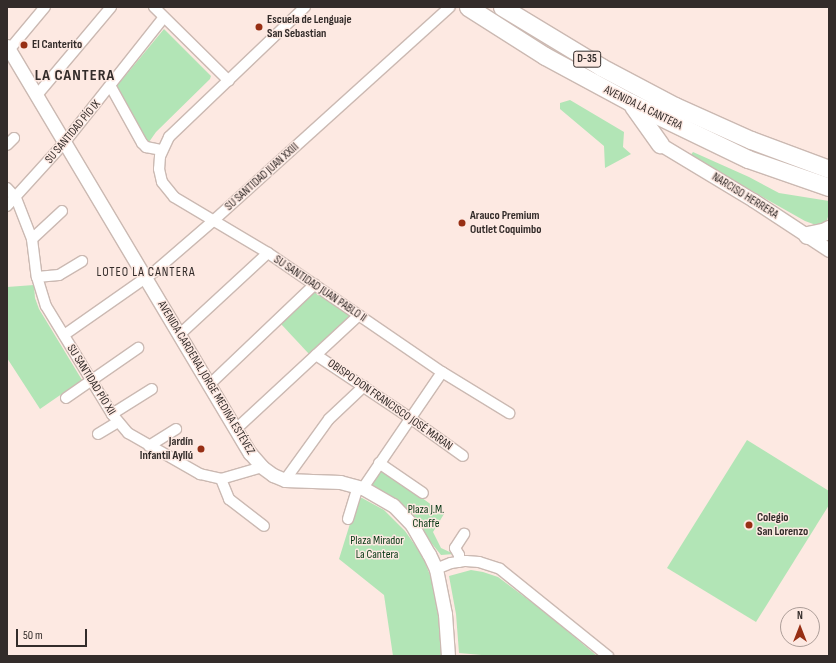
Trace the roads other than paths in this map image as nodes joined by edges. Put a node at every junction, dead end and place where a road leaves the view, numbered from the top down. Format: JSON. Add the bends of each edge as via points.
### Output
{"nodes":[{"id":1,"x":45,"y":7,"type":"edge"},
{"id":2,"x":111,"y":7,"type":"edge"},
{"id":3,"x":154,"y":7,"type":"edge"},
{"id":4,"x":305,"y":7,"type":"edge"},
{"id":5,"x":450,"y":7,"type":"edge"},
{"id":6,"x":468,"y":7,"type":"edge"},
{"id":7,"x":502,"y":7,"type":"edge"},
{"id":8,"x":299,"y":11,"type":"edge"},
{"id":9,"x":164,"y":17,"type":"junction"},
{"id":10,"x":8,"y":48,"type":"edge"},
{"id":11,"x":229,"y":81,"type":"junction"},
{"id":12,"x":111,"y":87,"type":"junction"},
{"id":13,"x":37,"y":95,"type":"junction"},
{"id":14,"x":630,"y":102,"type":"junction"},
{"id":15,"x":675,"y":106,"type":"junction"},
{"id":16,"x":662,"y":118,"type":"junction"},
{"id":17,"x":65,"y":142,"type":"junction"},
{"id":18,"x":660,"y":144,"type":"junction"},
{"id":19,"x":162,"y":150,"type":"junction"},
{"id":20,"x":829,"y":168,"type":"edge"},
{"id":21,"x":7,"y":188,"type":"edge"},
{"id":22,"x":829,"y":188,"type":"edge"},
{"id":23,"x":16,"y":198,"type":"junction"},
{"id":24,"x":7,"y":206,"type":"edge"},
{"id":25,"x":62,"y":211,"type":"dead end"},
{"id":26,"x":213,"y":221,"type":"junction"},
{"id":27,"x":829,"y":229,"type":"edge"},
{"id":28,"x":807,"y":235,"type":"junction"},
{"id":29,"x":32,"y":239,"type":"junction"},
{"id":30,"x":829,"y":250,"type":"edge"},
{"id":31,"x":268,"y":253,"type":"junction"},
{"id":32,"x":82,"y":261,"type":"dead end"},
{"id":33,"x":37,"y":278,"type":"junction"},
{"id":34,"x":147,"y":279,"type":"junction"},
{"id":35,"x":315,"y":284,"type":"junction"},
{"id":36,"x":358,"y":315,"type":"junction"},
{"id":37,"x":64,"y":335,"type":"junction"},
{"id":38,"x":179,"y":335,"type":"junction"},
{"id":39,"x":138,"y":348,"type":"dead end"},
{"id":40,"x":316,"y":354,"type":"junction"},
{"id":41,"x":442,"y":372,"type":"junction"},
{"id":42,"x":91,"y":381,"type":"junction"},
{"id":43,"x":209,"y":385,"type":"junction"},
{"id":44,"x":364,"y":386,"type":"junction"},
{"id":45,"x":152,"y":388,"type":"dead end"},
{"id":46,"x":66,"y":398,"type":"dead end"},
{"id":47,"x":508,"y":413,"type":"dead end"},
{"id":48,"x":115,"y":418,"type":"junction"},
{"id":49,"x":410,"y":418,"type":"junction"},
{"id":50,"x":176,"y":429,"type":"dead end"},
{"id":51,"x":235,"y":430,"type":"junction"},
{"id":52,"x":98,"y":434,"type":"dead end"},
{"id":53,"x":150,"y":446,"type":"junction"},
{"id":54,"x":463,"y":456,"type":"dead end"},
{"id":55,"x":379,"y":463,"type":"junction"},
{"id":56,"x":262,"y":467,"type":"junction"},
{"id":57,"x":221,"y":479,"type":"junction"},
{"id":58,"x":285,"y":480,"type":"junction"},
{"id":59,"x":360,"y":487,"type":"junction"},
{"id":60,"x":423,"y":494,"type":"dead end"},
{"id":61,"x":348,"y":519,"type":"dead end"},
{"id":62,"x":264,"y":526,"type":"dead end"},
{"id":63,"x":464,"y":534,"type":"dead end"},
{"id":64,"x":459,"y":562,"type":"junction"},
{"id":65,"x":436,"y":569,"type":"junction"},
{"id":66,"x":448,"y":656,"type":"edge"},
{"id":67,"x":608,"y":656,"type":"edge"}],
"edges":[{"from":1,"to":10,"type":"street"},
{"from":2,"to":13,"type":"street"},
{"from":3,"to":9,"type":"street"},
{"from":4,"to":8,"type":"street","name":"SU SANTIDAD JUAN PABLO II"},
{"from":5,"to":26,"type":"street","name":"SU SANTIDAD JUAN XXIII"},
{"from":6,"to":14,"type":"highway","name":"AVENIDA LA CANTERA","number":"D-35","via":[[545,56]]},
{"from":7,"to":15,"type":"highway","name":"AVENIDA LA CANTERA","number":"D-35","via":[[601,67]]},
{"from":8,"to":11,"type":"street","name":"SU SANTIDAD JUAN PABLO II"},
{"from":9,"to":11,"type":"street"},
{"from":9,"to":12,"type":"street","name":"SU SANTIDAD PÍO IX"},
{"from":10,"to":13,"type":"street","name":"AVENIDA CARDENAL JORGE MEDINA ESTÉVEZ"},
{"from":11,"to":19,"type":"street","name":"SU SANTIDAD JUAN PABLO II","via":[[169,137]]},
{"from":12,"to":17,"type":"street","name":"SU SANTIDAD PÍO IX"},
{"from":12,"to":19,"type":"street","via":[[142,143],[146,147]]},
{"from":13,"to":17,"type":"street","name":"AVENIDA CARDENAL JORGE MEDINA ESTÉVEZ"},
{"from":14,"to":16,"type":"highway","name":"AVENIDA LA CANTERA","number":"D-35"},
{"from":14,"to":18,"type":"highway"},
{"from":15,"to":16,"type":"highway"},
{"from":15,"to":20,"type":"highway","name":"AVENIDA LA CANTERA","number":"D-35","via":[[751,140]]},
{"from":16,"to":18,"type":"highway","via":[[657,133]]},
{"from":16,"to":22,"type":"highway","name":"AVENIDA LA CANTERA","number":"D-35","via":[[748,159]]},
{"from":17,"to":23,"type":"street","name":"SU SANTIDAD PÍO IX"},
{"from":17,"to":34,"type":"street","name":"AVENIDA CARDENAL JORGE MEDINA ESTÉVEZ"},
{"from":18,"to":28,"type":"street","name":"NARCISO HERRERA"},
{"from":19,"to":26,"type":"street","name":"SU SANTIDAD JUAN PABLO II","via":[[159,169],[165,188],[174,197]]},
{"from":21,"to":23,"type":"street","name":"SU SANTIDAD PÍO XII"},
{"from":23,"to":24,"type":"street","name":"SU SANTIDAD PÍO IX"},
{"from":23,"to":29,"type":"street","name":"SU SANTIDAD PÍO XII"},
{"from":25,"to":29,"type":"street"},
{"from":26,"to":31,"type":"street","name":"SU SANTIDAD JUAN PABLO II"},
{"from":26,"to":34,"type":"street","name":"SU SANTIDAD JUAN XXIII"},
{"from":27,"to":28,"type":"highway"},
{"from":28,"to":30,"type":"street","name":"NARCISO HERRERA"},
{"from":29,"to":33,"type":"street","name":"SU SANTIDAD PÍO XII"},
{"from":31,"to":35,"type":"street","name":"SU SANTIDAD JUAN PABLO II"},
{"from":31,"to":38,"type":"street"},
{"from":32,"to":33,"type":"street","via":[[59,275]]},
{"from":33,"to":37,"type":"street","name":"SU SANTIDAD PÍO XII","via":[[46,306]]},
{"from":34,"to":37,"type":"street","name":"SU SANTIDAD JUAN XXIII"},
{"from":34,"to":38,"type":"street","name":"AVENIDA CARDENAL JORGE MEDINA ESTÉVEZ"},
{"from":35,"to":36,"type":"street","name":"SU SANTIDAD JUAN PABLO II"},
{"from":35,"to":43,"type":"street"},
{"from":36,"to":40,"type":"street"},
{"from":36,"to":41,"type":"street","name":"SU SANTIDAD JUAN PABLO II"},
{"from":37,"to":42,"type":"street","name":"SU SANTIDAD PÍO XII"},
{"from":38,"to":43,"type":"street","name":"AVENIDA CARDENAL JORGE MEDINA ESTÉVEZ"},
{"from":39,"to":42,"type":"street"},
{"from":40,"to":44,"type":"street","name":"OBISPO DON FRANCISCO JOSÉ MARAN"},
{"from":40,"to":51,"type":"street"},
{"from":41,"to":47,"type":"street","name":"SU SANTIDAD JUAN PABLO II"},
{"from":41,"to":49,"type":"street"},
{"from":42,"to":46,"type":"street"},
{"from":42,"to":48,"type":"street","name":"SU SANTIDAD PÍO XII"},
{"from":43,"to":51,"type":"street","name":"AVENIDA CARDENAL JORGE MEDINA ESTÉVEZ"},
{"from":44,"to":49,"type":"street","name":"OBISPO DON FRANCISCO JOSÉ MARAN"},
{"from":44,"to":58,"type":"street","via":[[329,419]]},
{"from":45,"to":48,"type":"street"},
{"from":48,"to":52,"type":"street"},
{"from":48,"to":53,"type":"street","name":"SU SANTIDAD PÍO XII","via":[[128,433]]},
{"from":49,"to":54,"type":"street","name":"OBISPO DON FRANCISCO JOSÉ MARAN"},
{"from":49,"to":55,"type":"street"},
{"from":50,"to":53,"type":"street"},
{"from":51,"to":56,"type":"street","name":"AVENIDA CARDENAL JORGE MEDINA ESTÉVEZ"},
{"from":53,"to":57,"type":"street","name":"SU SANTIDAD PÍO XII","via":[[200,474]]},
{"from":55,"to":59,"type":"street"},
{"from":55,"to":60,"type":"street"},
{"from":56,"to":57,"type":"street","name":"SU SANTIDAD PÍO XII"},
{"from":56,"to":58,"type":"street","name":"AVENIDA CARDENAL JORGE MEDINA ESTÉVEZ"},
{"from":57,"to":62,"type":"street","via":[[229,499]]},
{"from":58,"to":59,"type":"street","name":"AVENIDA CARDENAL JORGE MEDINA ESTÉVEZ","via":[[340,482]]},
{"from":59,"to":61,"type":"street"},
{"from":59,"to":65,"type":"street","name":"AVENIDA CARDENAL JORGE MEDINA ESTÉVEZ","via":[[386,500],[398,510],[418,535]]},
{"from":63,"to":64,"type":"street","via":[[455,548]]},
{"from":64,"to":65,"type":"street"},
{"from":64,"to":67,"type":"street","via":[[479,562],[506,573]]},
{"from":65,"to":66,"type":"street","name":"AVENIDA CARDENAL JORGE MEDINA ESTÉVEZ","via":[[444,607]]}]}
